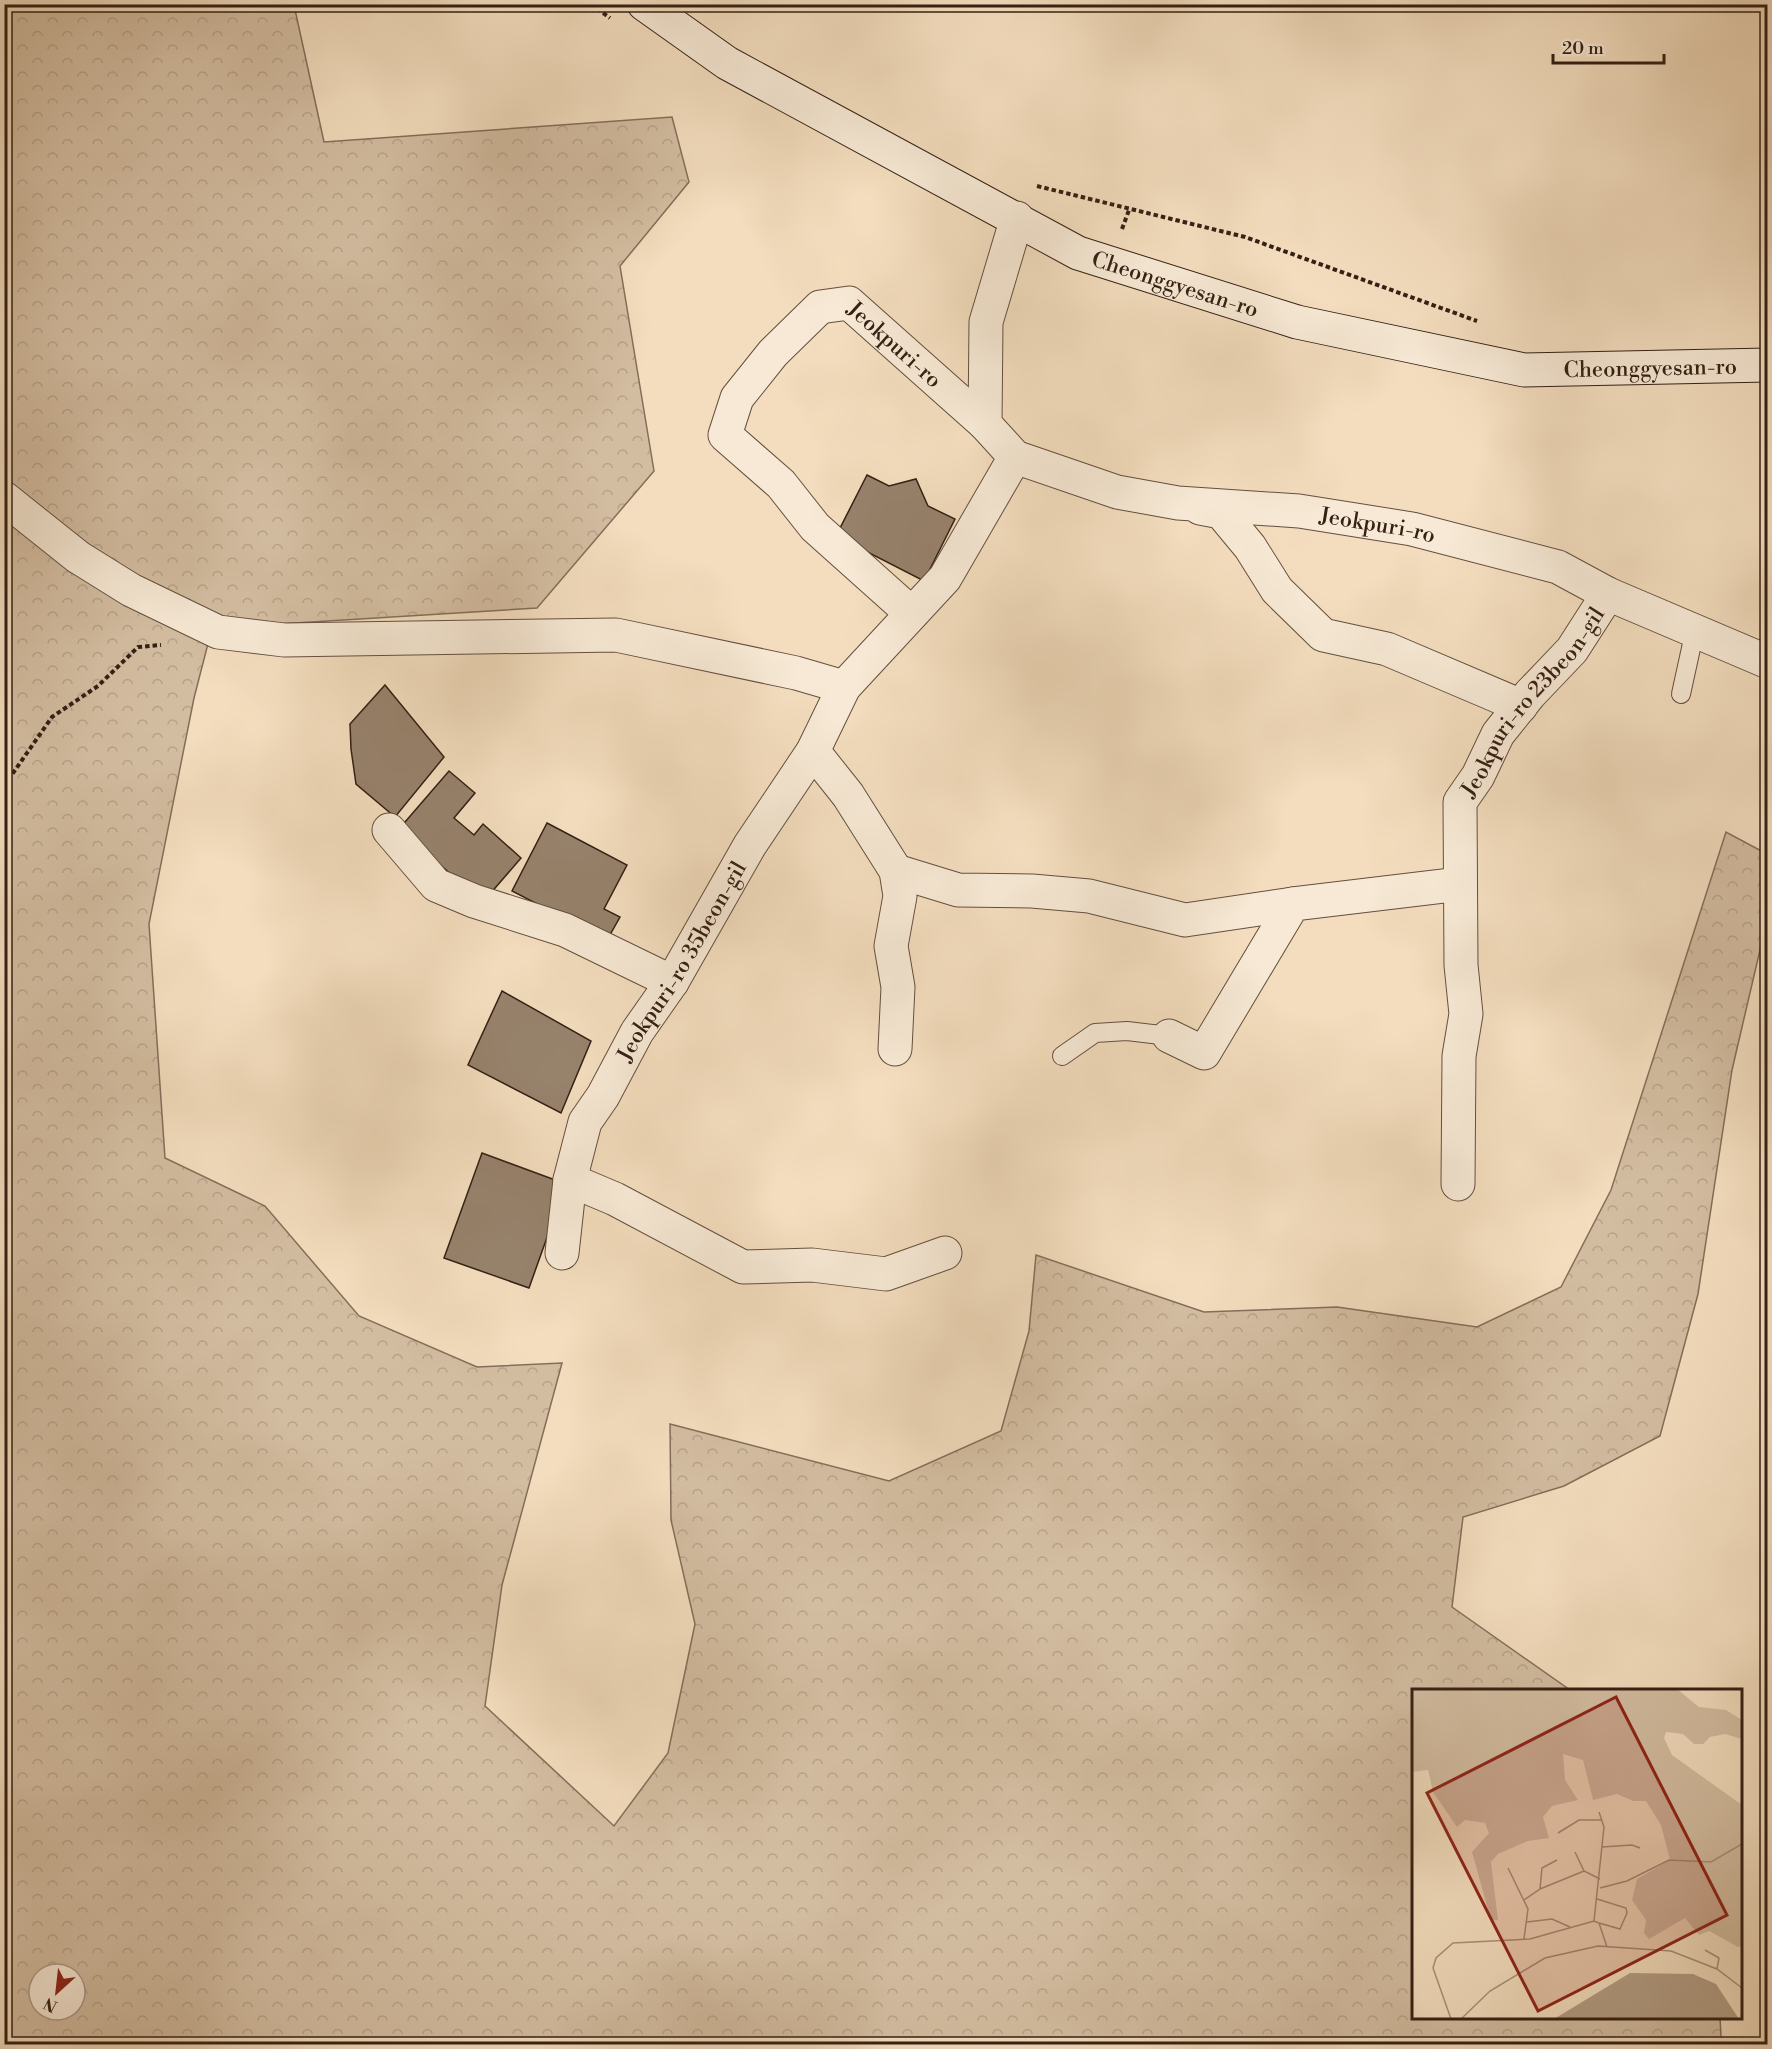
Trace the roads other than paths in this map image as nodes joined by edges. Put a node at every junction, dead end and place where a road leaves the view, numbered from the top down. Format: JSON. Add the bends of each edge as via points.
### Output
{"nodes":[{"id":1,"x":644,"y":4,"type":"edge"},
{"id":2,"x":1017,"y":218,"type":"junction"},
{"id":3,"x":1767,"y":365,"type":"edge"},
{"id":4,"x":985,"y":424,"type":"junction"},
{"id":5,"x":1015,"y":457,"type":"junction"},
{"id":6,"x":4,"y":498,"type":"edge"},
{"id":7,"x":1178,"y":503,"type":"junction"},
{"id":8,"x":1608,"y":594,"type":"junction"},
{"id":9,"x":910,"y":612,"type":"junction"},
{"id":10,"x":1695,"y":630,"type":"junction"},
{"id":11,"x":1767,"y":662,"type":"edge"},
{"id":12,"x":844,"y":687,"type":"junction"},
{"id":13,"x":1681,"y":694,"type":"dead end"},
{"id":14,"x":1521,"y":706,"type":"junction"},
{"id":15,"x":813,"y":752,"type":"junction"},
{"id":16,"x":389,"y":830,"type":"dead end"},
{"id":17,"x":896,"y":871,"type":"junction"},
{"id":18,"x":1460,"y":884,"type":"junction"},
{"id":19,"x":1293,"y":904,"type":"junction"},
{"id":20,"x":672,"y":982,"type":"junction"},
{"id":21,"x":1169,"y":1036,"type":"joint"},
{"id":22,"x":895,"y":1049,"type":"dead end"},
{"id":23,"x":1062,"y":1056,"type":"dead end"},
{"id":24,"x":570,"y":1180,"type":"junction"},
{"id":25,"x":1458,"y":1184,"type":"dead end"},
{"id":26,"x":562,"y":1253,"type":"dead end"},
{"id":27,"x":945,"y":1253,"type":"dead end"}],
"edges":[{"from":1,"to":2,"type":"street","name":"Cheonggyesan-ro","via":[[727,63]]},
{"from":2,"to":3,"type":"street","name":"Cheonggyesan-ro","via":[[1078,253],[1297,322],[1524,370]]},
{"from":2,"to":4,"type":"street","via":[[986,322]]},
{"from":4,"to":5,"type":"street","name":"Jeokpuri-ro"},
{"from":4,"to":9,"type":"street","name":"Jeokpuri-ro","via":[[849,303],[820,308],[773,353],[737,398],[725,435],[781,484],[815,527]]},
{"from":5,"to":7,"type":"street","name":"Jeokpuri-ro","via":[[1117,492]]},
{"from":5,"to":9,"type":"street","name":"Jeokpuri-ro 35beon-gil","via":[[945,578]]},
{"from":6,"to":12,"type":"street","via":[[78,557],[131,590],[218,632],[284,640],[363,641],[616,635]]},
{"from":7,"to":8,"type":"street","name":"Jeokpuri-ro","via":[[1299,511],[1412,529],[1558,567]]},
{"from":7,"to":14,"type":"street","via":[[1221,512],[1250,547],[1277,590],[1323,634],[1387,650]]},
{"from":8,"to":10,"type":"street","name":"Jeokpuri-ro"},
{"from":8,"to":14,"type":"street","name":"Jeokpuri-ro 23beon-gil","via":[[1572,650]]},
{"from":9,"to":12,"type":"street","name":"Jeokpuri-ro 35beon-gil"},
{"from":10,"to":11,"type":"street","name":"Jeokpuri-ro"},
{"from":10,"to":13,"type":"lane"},
{"from":12,"to":15,"type":"street","name":"Jeokpuri-ro 35beon-gil"},
{"from":14,"to":18,"type":"street","name":"Jeokpuri-ro 23beon-gil","via":[[1498,734],[1478,777],[1460,802]]},
{"from":15,"to":17,"type":"street","via":[[848,795]]},
{"from":15,"to":20,"type":"street","name":"Jeokpuri-ro 35beon-gil","via":[[750,845]]},
{"from":16,"to":20,"type":"street","via":[[436,885],[565,930]]},
{"from":17,"to":19,"type":"street","via":[[958,890],[1089,896],[1185,920]]},
{"from":17,"to":22,"type":"street","via":[[900,896],[891,946],[898,987]]},
{"from":18,"to":19,"type":"street"},
{"from":18,"to":25,"type":"street","name":"Jeokpuri-ro 23beon-gil","via":[[1466,1014],[1459,1056]]},
{"from":19,"to":21,"type":"street","via":[[1204,1053]]},
{"from":20,"to":24,"type":"street","name":"Jeokpuri-ro 35beon-gil","via":[[637,1032],[585,1122]]},
{"from":21,"to":23,"type":"lane","via":[[1127,1031],[1095,1033]]},
{"from":24,"to":26,"type":"street","name":"Jeokpuri-ro 35beon-gil"},
{"from":24,"to":27,"type":"street","via":[[615,1199],[743,1267],[812,1265],[886,1274]]}]}
